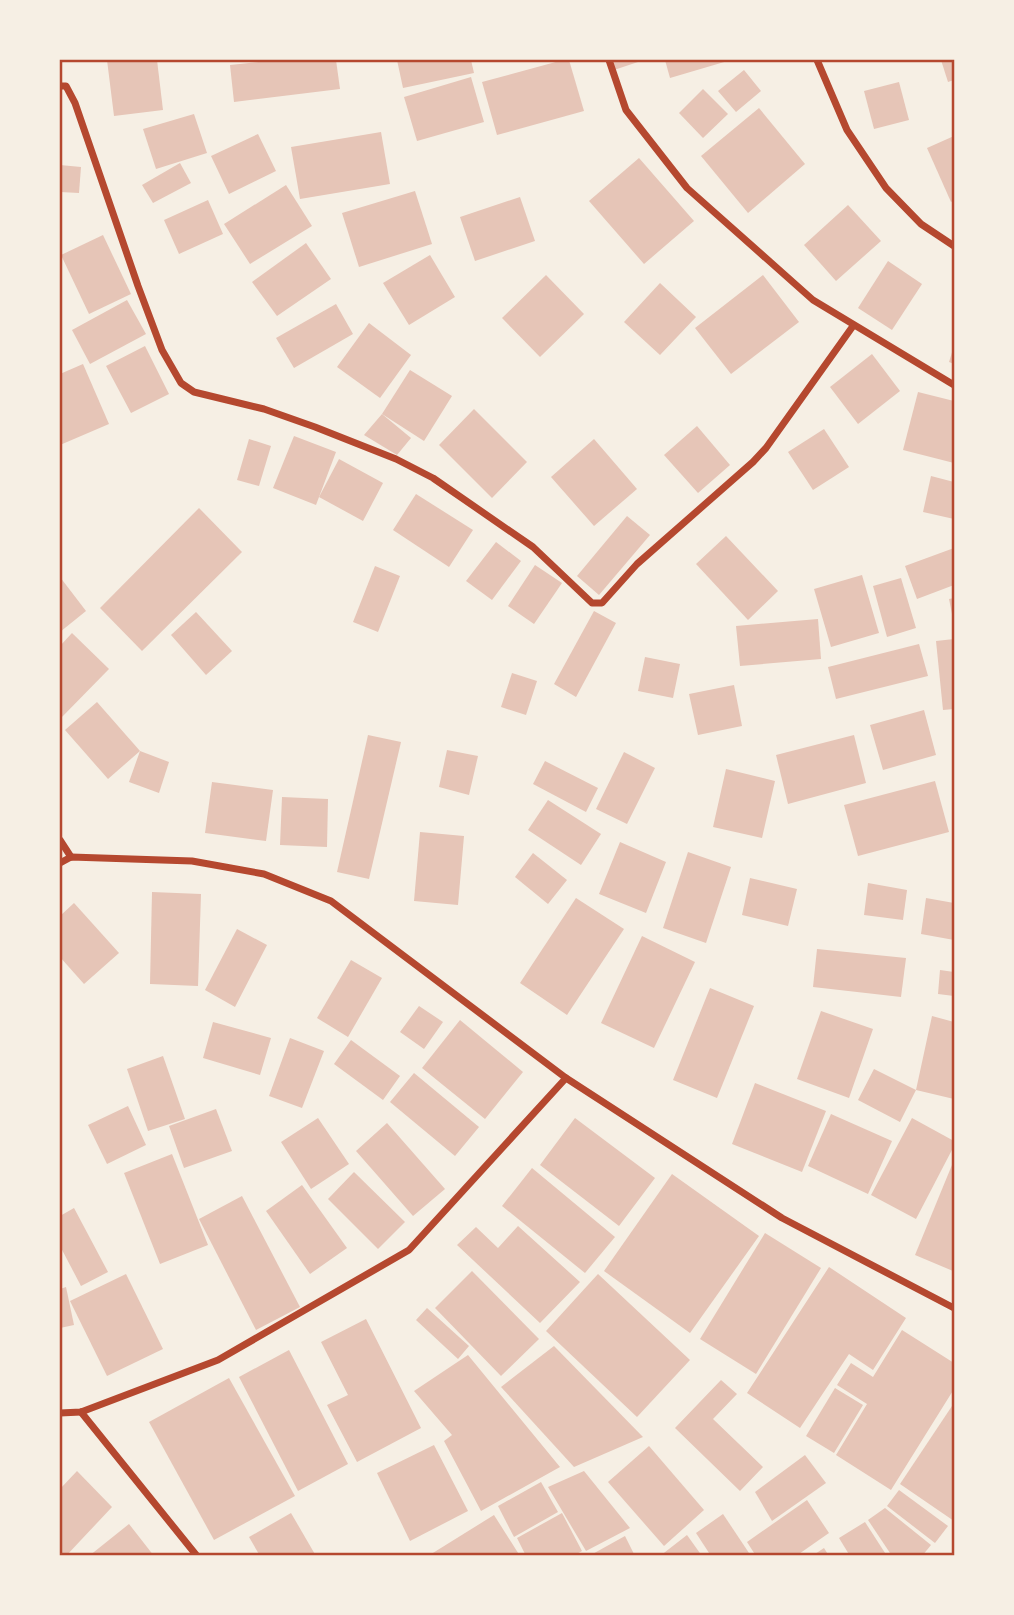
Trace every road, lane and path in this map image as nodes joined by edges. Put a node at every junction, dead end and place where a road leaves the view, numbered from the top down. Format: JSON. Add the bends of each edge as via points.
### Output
{"nodes":[{"id":1,"x":609,"y":60,"type":"edge"},
{"id":2,"x":817,"y":60,"type":"edge"},
{"id":3,"x":60,"y":86,"type":"edge"},
{"id":4,"x":954,"y":246,"type":"edge"},
{"id":5,"x":853,"y":326,"type":"junction"},
{"id":6,"x":954,"y":385,"type":"edge"},
{"id":7,"x":60,"y":839,"type":"edge"},
{"id":8,"x":71,"y":857,"type":"junction"},
{"id":9,"x":60,"y":863,"type":"edge"},
{"id":10,"x":566,"y":1078,"type":"junction"},
{"id":11,"x":954,"y":1308,"type":"edge"},
{"id":12,"x":81,"y":1412,"type":"junction"},
{"id":13,"x":60,"y":1413,"type":"edge"},
{"id":14,"x":197,"y":1556,"type":"edge"}],
"edges":[{"from":1,"to":5,"type":"street","via":[[626,110],[687,188],[813,300]]},
{"from":2,"to":4,"type":"street","via":[[847,130],[886,188],[921,224]]},
{"from":3,"to":5,"type":"street","via":[[66,86],[75,103],[162,350],[181,383],[194,392],[315,427],[433,478],[533,547],[592,603],[602,603],[637,564],[753,462]]},
{"from":5,"to":6,"type":"street"},
{"from":7,"to":8,"type":"street"},
{"from":8,"to":9,"type":"street"},
{"from":8,"to":10,"type":"street","via":[[192,861],[264,874],[331,901]]},
{"from":10,"to":11,"type":"street","via":[[782,1218]]},
{"from":10,"to":12,"type":"street","via":[[409,1250],[218,1360]]},
{"from":12,"to":13,"type":"street"},
{"from":12,"to":14,"type":"street"}]}
